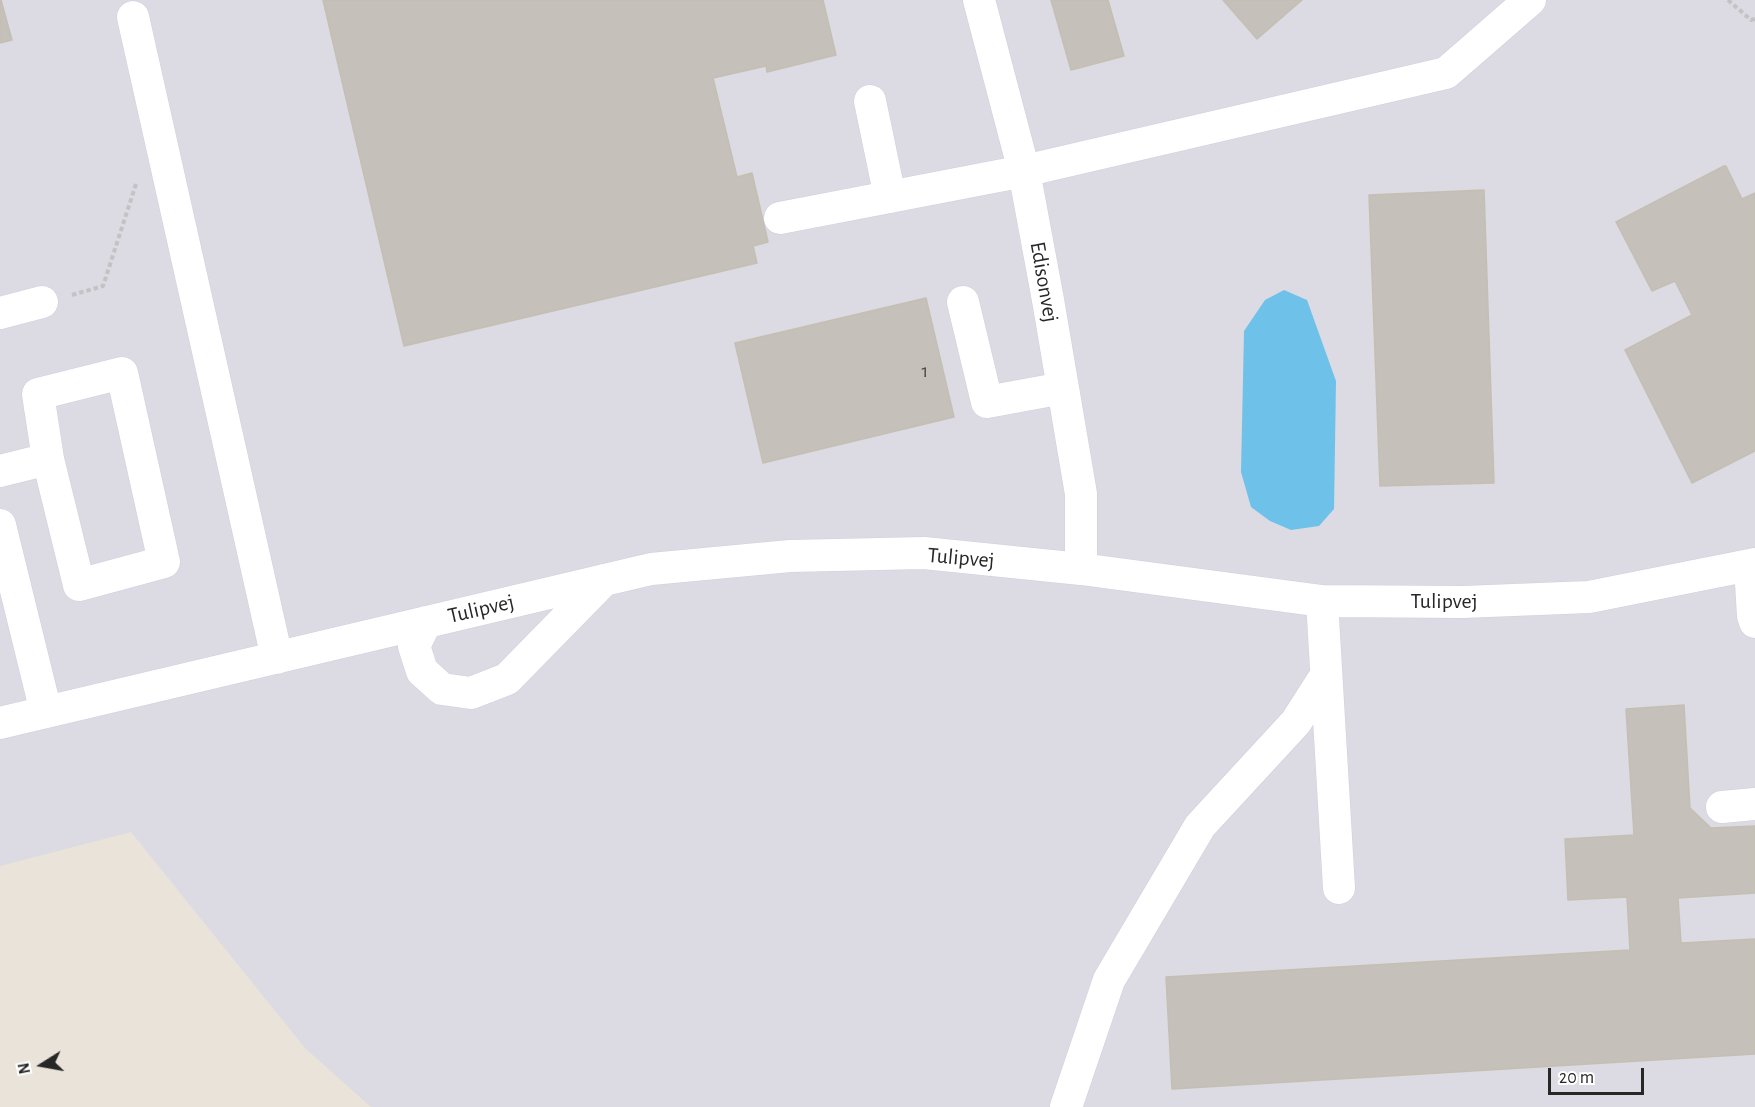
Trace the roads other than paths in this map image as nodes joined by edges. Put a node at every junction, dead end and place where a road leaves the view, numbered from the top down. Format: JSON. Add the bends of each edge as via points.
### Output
{"nodes":[{"id":1,"x":979,"y":0,"type":"edge"},
{"id":2,"x":1530,"y":0,"type":"edge"},
{"id":3,"x":134,"y":18,"type":"dead end"},
{"id":4,"x":870,"y":101,"type":"dead end"},
{"id":5,"x":1024,"y":171,"type":"junction"},
{"id":6,"x":890,"y":197,"type":"junction"},
{"id":7,"x":780,"y":218,"type":"dead end"},
{"id":8,"x":42,"y":302,"type":"road end"},
{"id":9,"x":963,"y":302,"type":"dead end"},
{"id":10,"x":0,"y":313,"type":"edge"},
{"id":11,"x":1063,"y":388,"type":"junction"},
{"id":12,"x":48,"y":459,"type":"junction"},
{"id":13,"x":0,"y":471,"type":"edge"},
{"id":14,"x":0,"y":525,"type":"edge"},
{"id":15,"x":1752,"y":565,"type":"edge"},
{"id":16,"x":1081,"y":569,"type":"junction"},
{"id":17,"x":604,"y":580,"type":"junction"},
{"id":18,"x":1322,"y":601,"type":"junction"},
{"id":19,"x":426,"y":622,"type":"junction"},
{"id":20,"x":1755,"y":622,"type":"edge"},
{"id":21,"x":277,"y":658,"type":"junction"},
{"id":22,"x":1326,"y":675,"type":"junction"},
{"id":23,"x":46,"y":712,"type":"junction"},
{"id":24,"x":0,"y":723,"type":"edge"},
{"id":25,"x":1755,"y":804,"type":"edge"},
{"id":26,"x":1722,"y":807,"type":"dead end"},
{"id":27,"x":1339,"y":888,"type":"dead end"},
{"id":28,"x":1066,"y":1107,"type":"edge"}],
"edges":[{"from":1,"to":5,"type":"street","name":"Edisonvej"},
{"from":2,"to":5,"type":"street","via":[[1446,73]]},
{"from":3,"to":21,"type":"street"},
{"from":4,"to":6,"type":"street"},
{"from":5,"to":6,"type":"street"},
{"from":5,"to":11,"type":"street","name":"Edisonvej"},
{"from":6,"to":7,"type":"street"},
{"from":8,"to":10,"type":"street"},
{"from":9,"to":11,"type":"street","via":[[987,402]]},
{"from":11,"to":16,"type":"street","name":"Edisonvej","via":[[1081,494]]},
{"from":12,"to":12,"type":"street","via":[[80,585],[164,562],[122,373],[38,394]]},
{"from":12,"to":13,"type":"street"},
{"from":14,"to":23,"type":"street"},
{"from":15,"to":18,"type":"street","name":"Tulipvej","via":[[1589,597],[1463,602]]},
{"from":15,"to":20,"type":"street"},
{"from":16,"to":17,"type":"street","name":"Tulipvej","via":[[924,554],[801,556],[651,569]]},
{"from":16,"to":18,"type":"street","name":"Tulipvej"},
{"from":17,"to":19,"type":"street","name":"Tulipvej"},
{"from":17,"to":19,"type":"street","via":[[507,679],[471,693],[442,689],[422,671],[414,646]]},
{"from":18,"to":22,"type":"street"},
{"from":19,"to":21,"type":"street","name":"Tulipvej"},
{"from":21,"to":23,"type":"street","name":"Tulipvej"},
{"from":22,"to":27,"type":"street"},
{"from":22,"to":28,"type":"street","via":[[1296,722],[1200,826],[1109,980]]},
{"from":23,"to":24,"type":"street","name":"Tulipvej"},
{"from":25,"to":26,"type":"street"}]}
